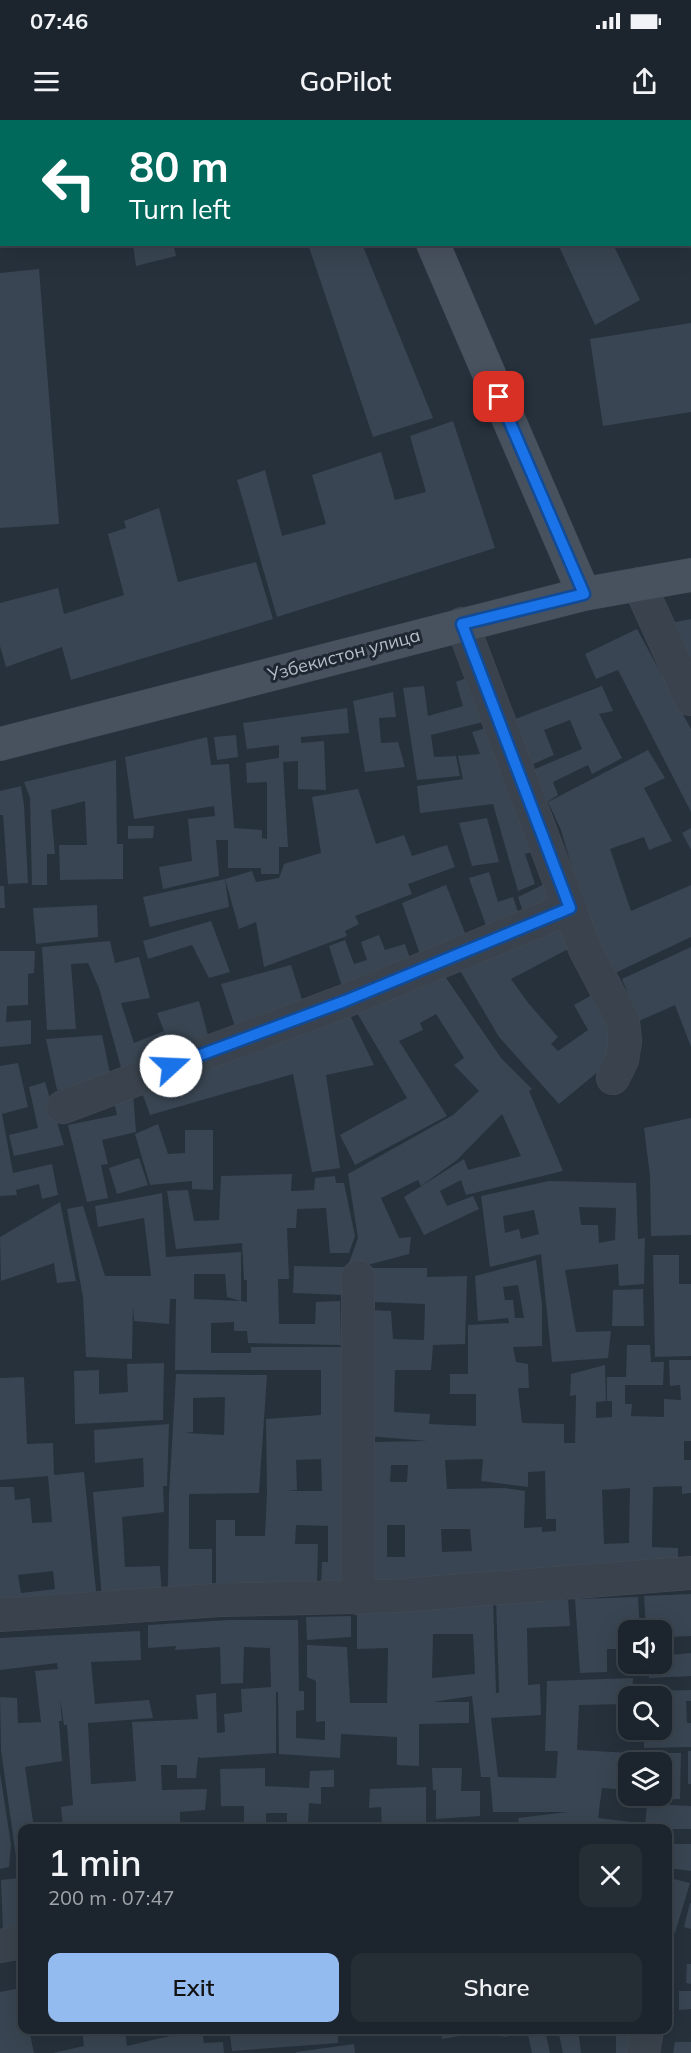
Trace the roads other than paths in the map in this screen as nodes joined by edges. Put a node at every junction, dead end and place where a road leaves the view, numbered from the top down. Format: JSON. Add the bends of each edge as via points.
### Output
{"nodes":[{"id":1,"x":434,"y":246,"type":"edge"},
{"id":2,"x":691,"y":575,"type":"edge"},
{"id":3,"x":639,"y":584,"type":"junction"},
{"id":4,"x":584,"y":594,"type":"junction"},
{"id":5,"x":462,"y":624,"type":"junction"},
{"id":6,"x":691,"y":699,"type":"edge"},
{"id":7,"x":0,"y":744,"type":"edge"},
{"id":8,"x":570,"y":908,"type":"junction"},
{"id":9,"x":613,"y":1078,"type":"dead end"},
{"id":10,"x":63,"y":1107,"type":"dead end"},
{"id":11,"x":358,"y":1277,"type":"dead end"},
{"id":12,"x":691,"y":1573,"type":"edge"},
{"id":13,"x":358,"y":1598,"type":"junction"},
{"id":14,"x":0,"y":1615,"type":"edge"},
{"id":15,"x":18,"y":1943,"type":"edge"},
{"id":16,"x":0,"y":1946,"type":"edge"},
{"id":17,"x":646,"y":2034,"type":"edge"},
{"id":18,"x":644,"y":2053,"type":"edge"}],
"edges":[{"from":1,"to":4,"type":"main road"},
{"from":2,"to":3,"type":"main road","name":"Узбекистон улица"},
{"from":3,"to":4,"type":"main road","name":"Узбекистон улица"},
{"from":3,"to":6,"type":"street"},
{"from":4,"to":5,"type":"main road","name":"Узбекистон улица"},
{"from":5,"to":7,"type":"main road","name":"Узбекистон улица"},
{"from":5,"to":8,"type":"street"},
{"from":8,"to":9,"type":"street","via":[[585,949],[623,1021],[626,1041]]},
{"from":8,"to":10,"type":"street","via":[[345,1001]]},
{"from":11,"to":13,"type":"street"},
{"from":12,"to":13,"type":"street"},
{"from":13,"to":14,"type":"street","via":[[219,1600]]},
{"from":15,"to":16,"type":"street"},
{"from":17,"to":18,"type":"street"}]}
